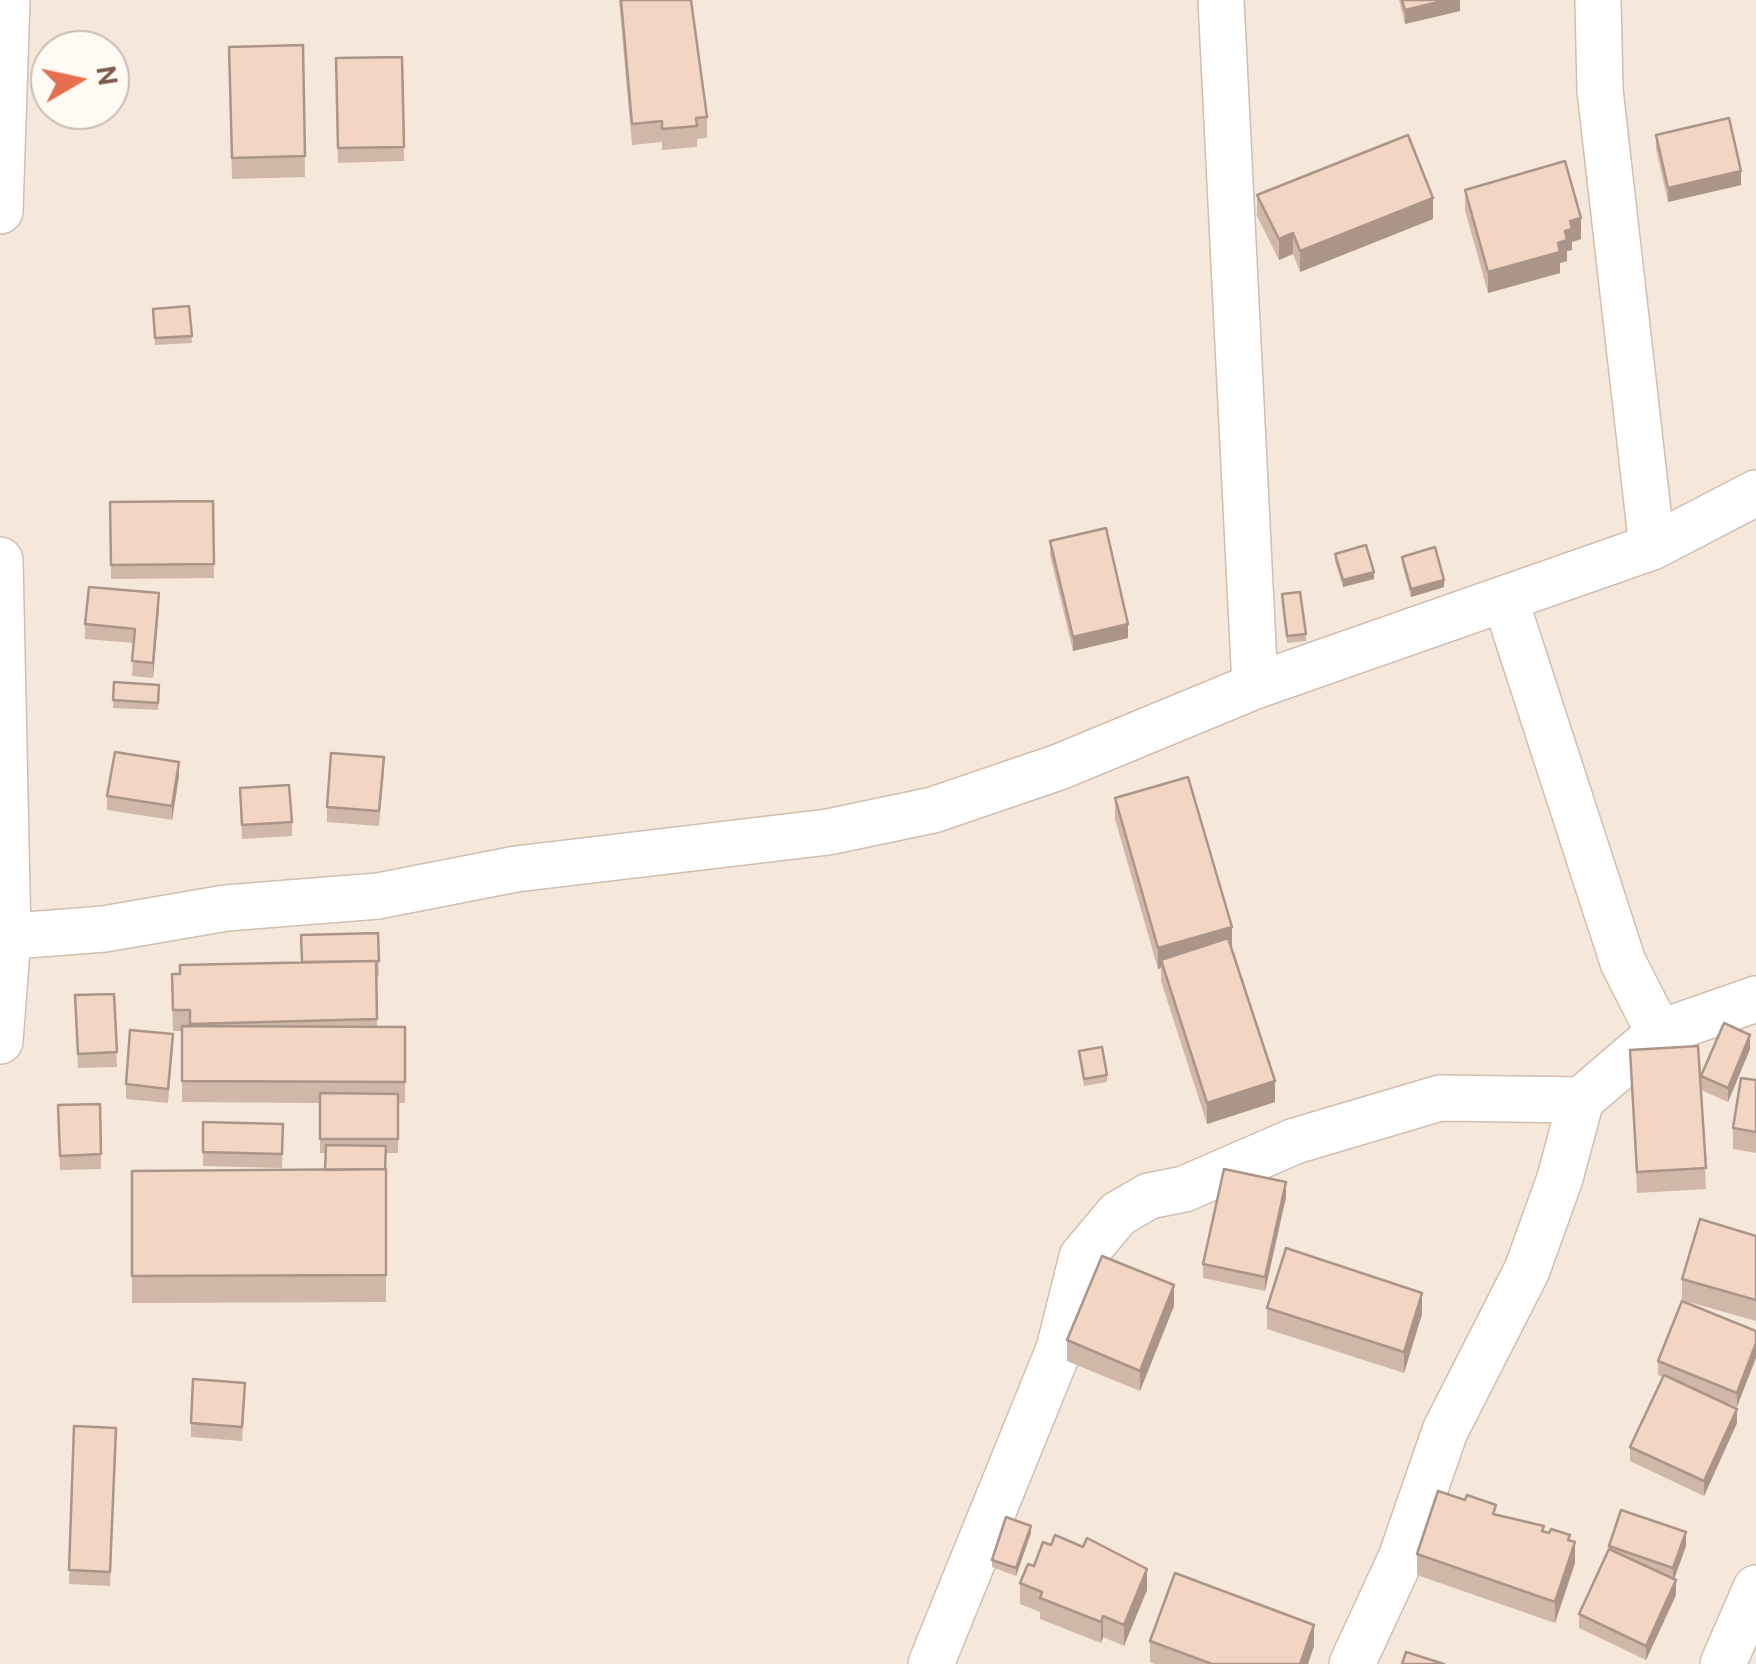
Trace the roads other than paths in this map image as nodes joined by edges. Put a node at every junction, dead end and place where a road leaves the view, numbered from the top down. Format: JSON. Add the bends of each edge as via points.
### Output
{"nodes":[{"id":1,"x":7,"y":0,"type":"edge"},
{"id":2,"x":1221,"y":0,"type":"edge"},
{"id":3,"x":1598,"y":0,"type":"edge"},
{"id":4,"x":0,"y":211,"type":"edge"},
{"id":5,"x":1756,"y":493,"type":"edge"},
{"id":6,"x":1652,"y":547,"type":"junction"},
{"id":7,"x":0,"y":560,"type":"edge"},
{"id":8,"x":1506,"y":602,"type":"junction"},
{"id":9,"x":1255,"y":686,"type":"junction"},
{"id":10,"x":4,"y":937,"type":"edge"},
{"id":11,"x":1756,"y":999,"type":"edge"},
{"id":12,"x":1659,"y":1033,"type":"junction"},
{"id":13,"x":0,"y":1042,"type":"edge"},
{"id":14,"x":1582,"y":1100,"type":"junction"},
{"id":15,"x":1756,"y":1588,"type":"edge"},
{"id":16,"x":931,"y":1664,"type":"edge"},
{"id":17,"x":1352,"y":1664,"type":"edge"},
{"id":18,"x":1723,"y":1664,"type":"edge"}],
"edges":[{"from":1,"to":4,"type":"street"},
{"from":2,"to":9,"type":"street"},
{"from":3,"to":6,"type":"street","via":[[1600,90]]},
{"from":5,"to":6,"type":"street"},
{"from":6,"to":8,"type":"street"},
{"from":7,"to":10,"type":"street"},
{"from":8,"to":9,"type":"street"},
{"from":8,"to":12,"type":"street","via":[[1623,962]]},
{"from":9,"to":10,"type":"street","via":[[1059,768],[933,810],[828,832],[516,869],[378,896]]},
{"from":10,"to":13,"type":"street"},
{"from":11,"to":12,"type":"street"},
{"from":12,"to":14,"type":"street"},
{"from":14,"to":16,"type":"street","via":[[1440,1098],[1295,1141],[1118,1214],[1082,1256],[1058,1349]]},
{"from":14,"to":17,"type":"street","via":[[1527,1270],[1445,1430],[1402,1558]]},
{"from":15,"to":18,"type":"street"}]}
